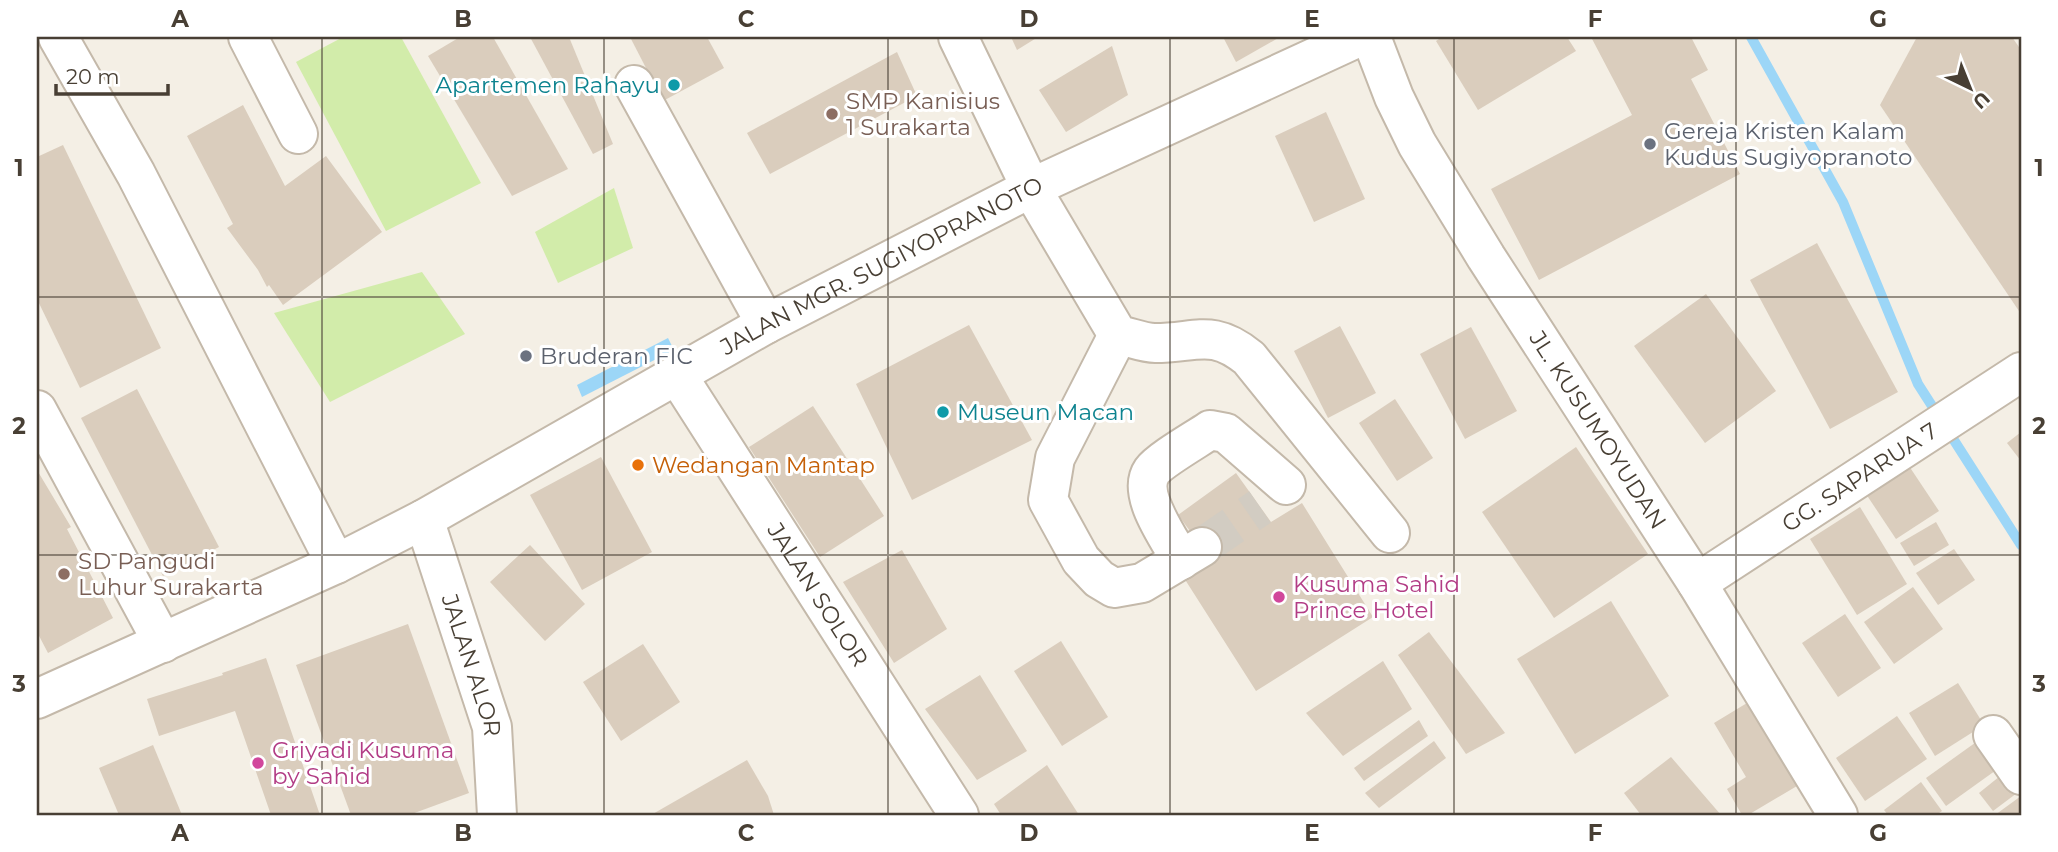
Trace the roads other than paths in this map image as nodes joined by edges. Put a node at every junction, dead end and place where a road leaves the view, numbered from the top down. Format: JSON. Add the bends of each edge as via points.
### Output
{"nodes":[{"id":1,"x":58,"y":37,"type":"edge"},
{"id":2,"x":248,"y":37,"type":"edge"},
{"id":3,"x":958,"y":37,"type":"edge"},
{"id":4,"x":1359,"y":37,"type":"edge"},
{"id":5,"x":1371,"y":37,"type":"edge"},
{"id":6,"x":634,"y":85,"type":"dead end"},
{"id":7,"x":298,"y":134,"type":"dead end"},
{"id":8,"x":1031,"y":188,"type":"junction"},
{"id":9,"x":766,"y":324,"type":"junction"},
{"id":10,"x":1118,"y":335,"type":"junction"},
{"id":11,"x":2021,"y":372,"type":"edge"},
{"id":12,"x":677,"y":375,"type":"junction"},
{"id":13,"x":37,"y":410,"type":"edge"},
{"id":14,"x":1325,"y":453,"type":"junction"},
{"id":15,"x":424,"y":519,"type":"junction"},
{"id":16,"x":1390,"y":533,"type":"dead end"},
{"id":17,"x":336,"y":564,"type":"junction"},
{"id":18,"x":1697,"y":583,"type":"junction"},
{"id":19,"x":163,"y":643,"type":"junction"},
{"id":20,"x":37,"y":699,"type":"edge"},
{"id":21,"x":1993,"y":735,"type":"dead end"},
{"id":22,"x":2021,"y":775,"type":"edge"},
{"id":23,"x":497,"y":815,"type":"edge"},
{"id":24,"x":959,"y":815,"type":"edge"},
{"id":25,"x":1838,"y":815,"type":"edge"}],
"edges":[{"from":1,"to":17,"type":"street","via":[[136,174]]},
{"from":2,"to":7,"type":"street"},
{"from":3,"to":8,"type":"street"},
{"from":4,"to":8,"type":"street","name":"JALAN MGR. SUGIYOPRANOTO"},
{"from":5,"to":18,"type":"street","name":"JL. KUSUMOYUDAN","via":[[1418,144]]},
{"from":6,"to":9,"type":"street"},
{"from":8,"to":9,"type":"street","name":"JALAN MGR. SUGIYOPRANOTO"},
{"from":8,"to":10,"type":"street"},
{"from":9,"to":12,"type":"street","name":"JALAN MGR. SUGIYOPRANOTO"},
{"from":10,"to":14,"type":"street","via":[[1153,343],[1211,338],[1235,346]]},
{"from":10,"to":14,"type":"street","via":[[1055,458],[1048,500],[1081,560],[1098,579],[1114,588],[1142,583],[1191,554],[1150,503],[1146,482],[1153,469],[1210,430],[1226,433],[1273,496]]},
{"from":11,"to":18,"type":"street","name":"GG. SAPARUA 7"},
{"from":12,"to":15,"type":"street","name":"JALAN MGR. SUGIYOPRANOTO"},
{"from":12,"to":24,"type":"street","name":"JALAN SOLOR"},
{"from":13,"to":19,"type":"street"},
{"from":14,"to":16,"type":"street"},
{"from":15,"to":17,"type":"street","name":"JALAN MGR. SUGIYOPRANOTO"},
{"from":15,"to":23,"type":"street","name":"JALAN ALOR","via":[[492,727]]},
{"from":17,"to":19,"type":"street","name":"JALAN MGR. SUGIYOPRANOTO"},
{"from":18,"to":25,"type":"street","name":"JL. KUSUMOYUDAN"},
{"from":19,"to":20,"type":"street","name":"JALAN MGR. SUGIYOPRANOTO"},
{"from":21,"to":22,"type":"street"}]}
